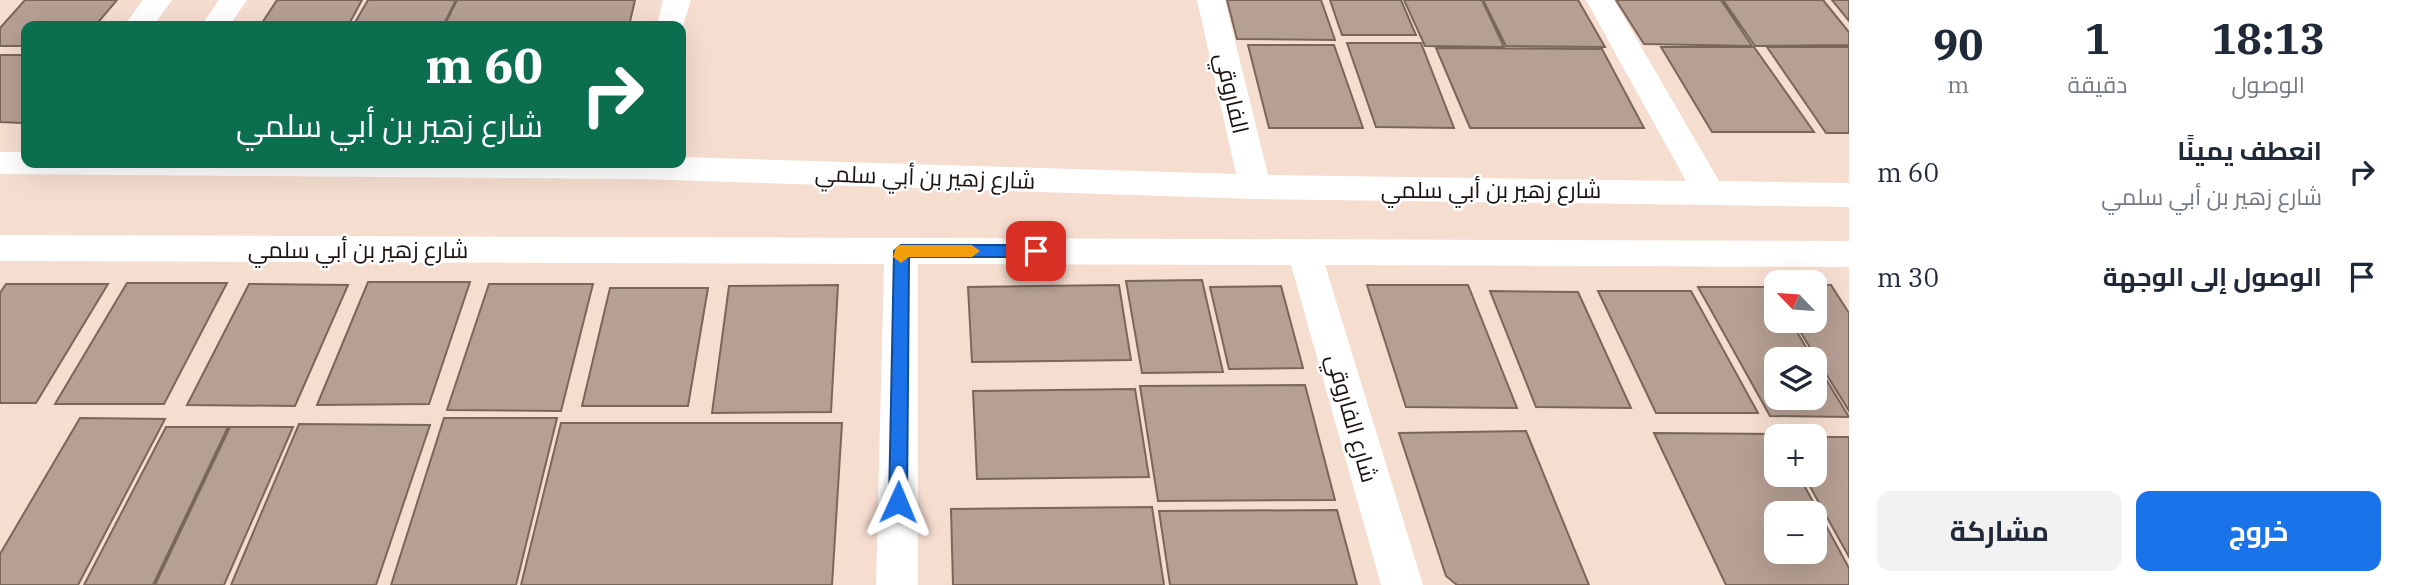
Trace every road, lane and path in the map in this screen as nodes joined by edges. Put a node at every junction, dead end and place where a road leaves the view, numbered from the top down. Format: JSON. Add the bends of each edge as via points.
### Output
{"nodes":[{"id":1,"x":158,"y":0,"type":"edge"},
{"id":2,"x":233,"y":0,"type":"edge"},
{"id":3,"x":677,"y":0,"type":"edge"},
{"id":4,"x":1210,"y":0,"type":"edge"},
{"id":5,"x":1600,"y":0,"type":"edge"},
{"id":6,"x":142,"y":21,"type":"edge"},
{"id":7,"x":218,"y":21,"type":"edge"},
{"id":8,"x":672,"y":21,"type":"edge"},
{"id":9,"x":0,"y":163,"type":"edge"},
{"id":10,"x":21,"y":163,"type":"edge"},
{"id":11,"x":686,"y":167,"type":"edge"},
{"id":12,"x":1255,"y":187,"type":"junction"},
{"id":13,"x":1708,"y":191,"type":"junction"},
{"id":14,"x":1849,"y":195,"type":"edge"},
{"id":15,"x":0,"y":248,"type":"edge"},
{"id":16,"x":901,"y":251,"type":"junction"},
{"id":17,"x":1304,"y":251,"type":"junction"},
{"id":18,"x":1849,"y":254,"type":"edge"},
{"id":19,"x":897,"y":585,"type":"edge"},
{"id":20,"x":1402,"y":585,"type":"edge"}],
"edges":[{"from":1,"to":6,"type":"street"},
{"from":2,"to":7,"type":"street"},
{"from":3,"to":8,"type":"street"},
{"from":4,"to":12,"type":"street","name":"الفاروقي"},
{"from":5,"to":13,"type":"street"},
{"from":9,"to":10,"type":"street","name":"شارع زهير بن أبي سلمي"},
{"from":11,"to":12,"type":"street","name":"شارع زهير بن أبي سلمي"},
{"from":12,"to":13,"type":"street","name":"شارع زهير بن أبي سلمي"},
{"from":13,"to":14,"type":"street","name":"شارع زهير بن أبي سلمي"},
{"from":15,"to":16,"type":"street","name":"شارع زهير بن أبي سلمي"},
{"from":16,"to":17,"type":"street","name":"شارع زهير بن أبي سلمي"},
{"from":16,"to":19,"type":"street"},
{"from":17,"to":18,"type":"street","name":"شارع زهير بن أبي سلمي"},
{"from":17,"to":20,"type":"street","name":"شارع الفاروقي"}]}
